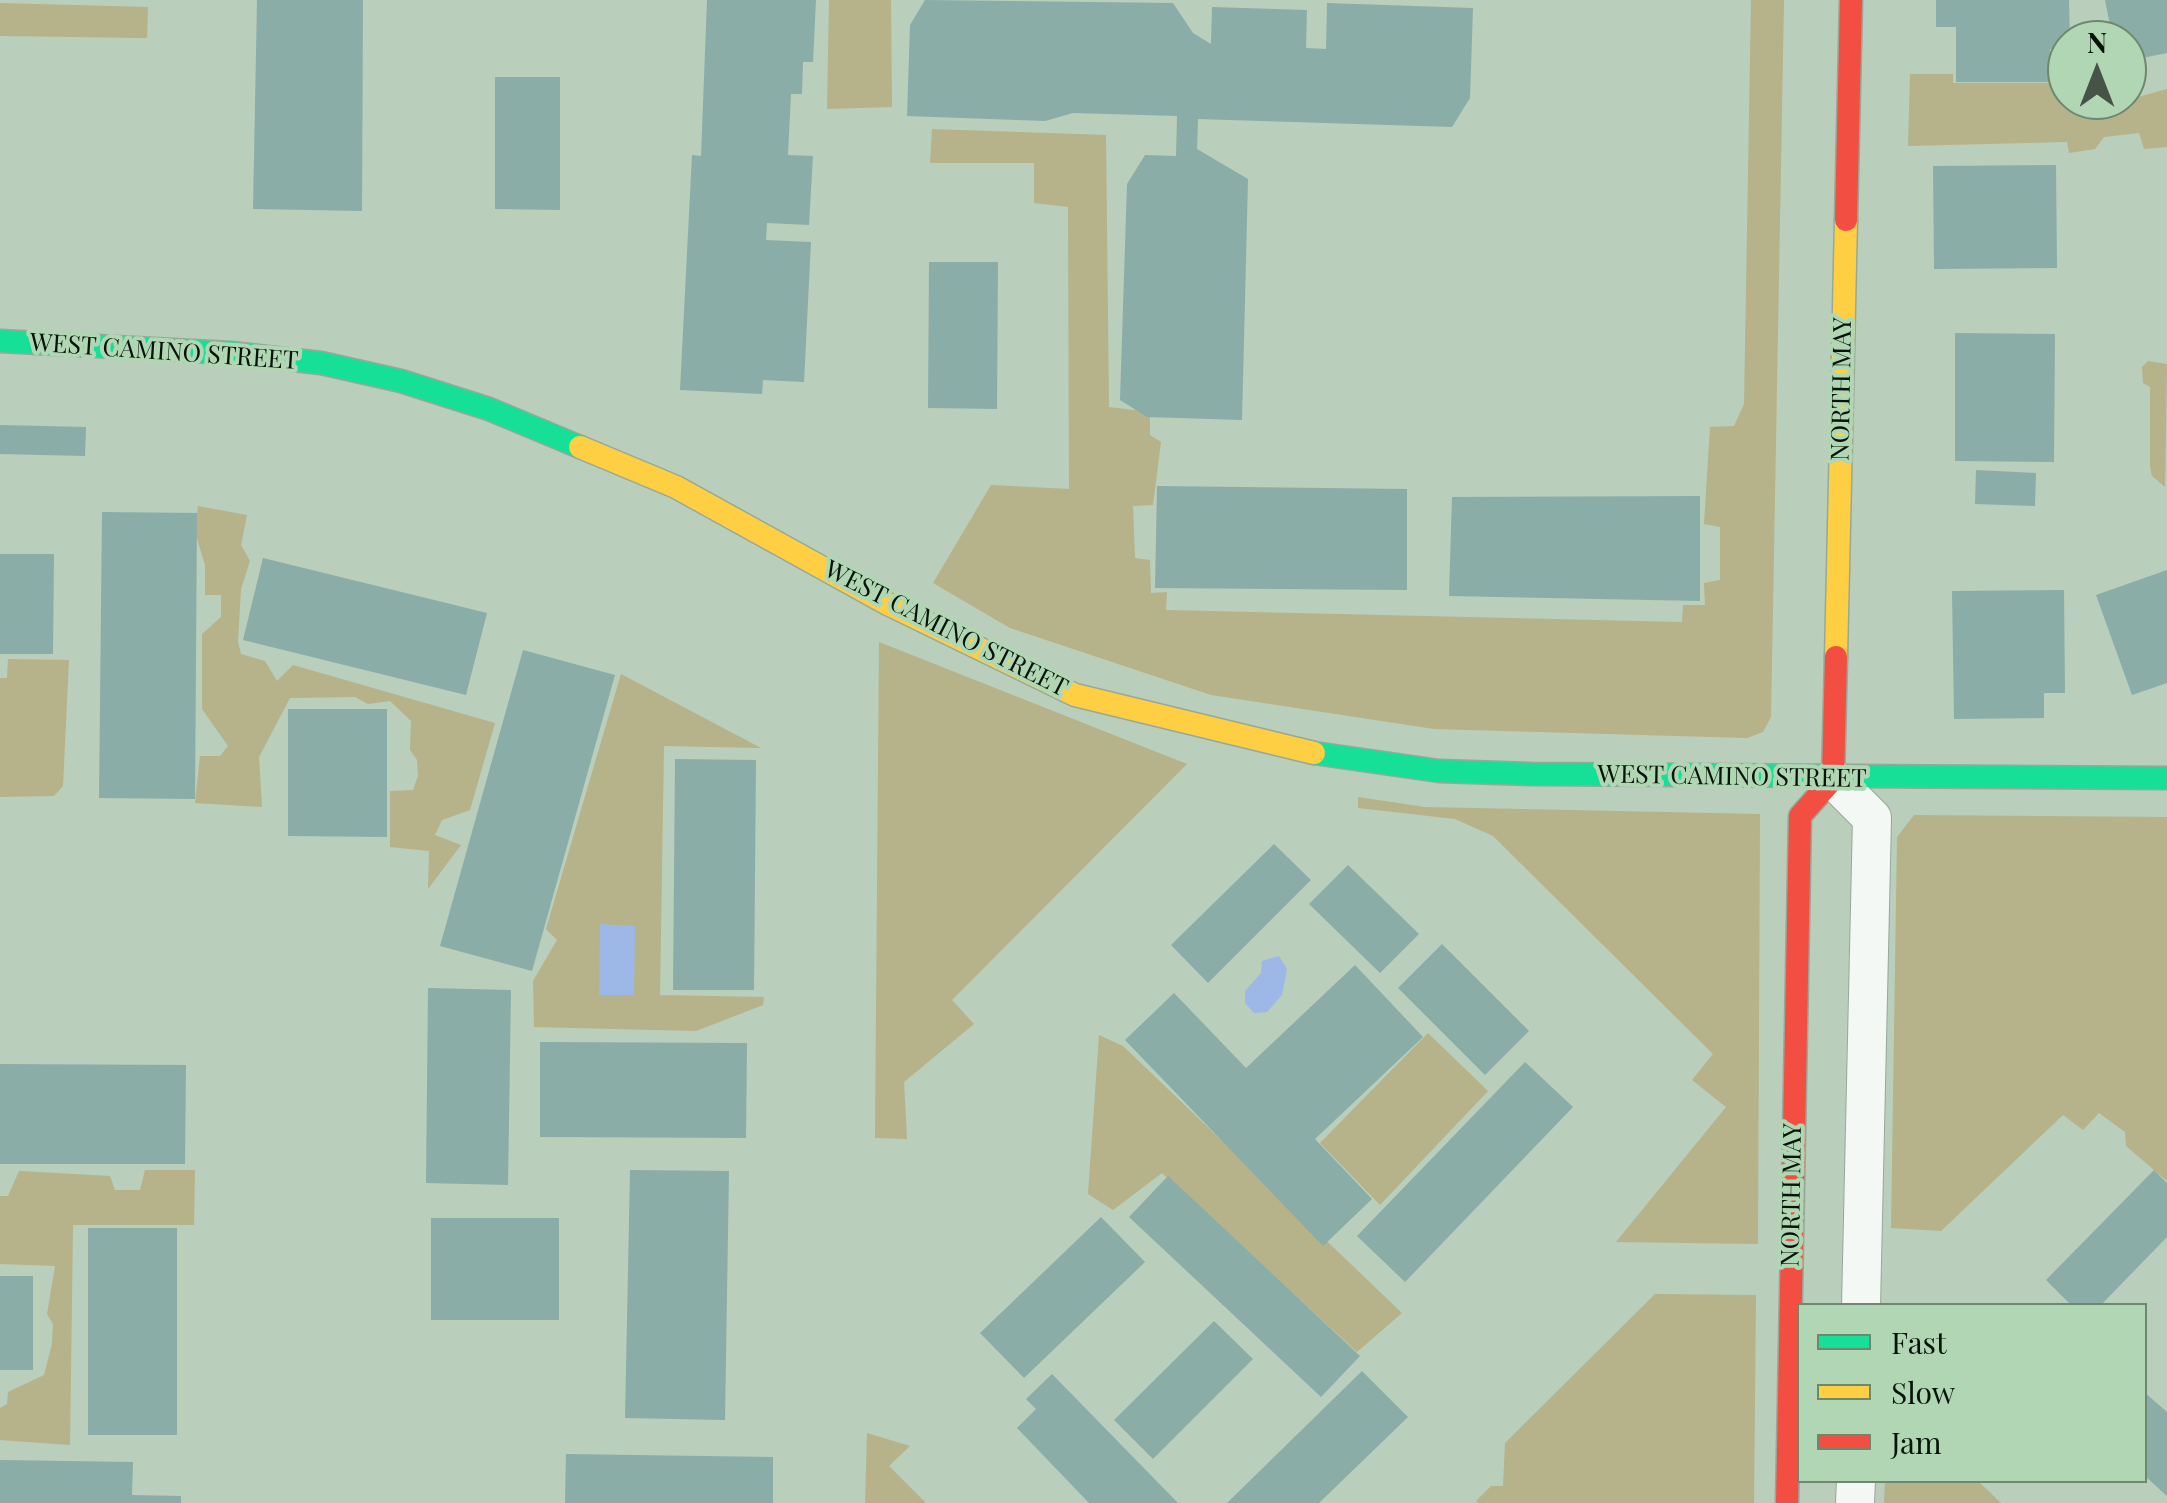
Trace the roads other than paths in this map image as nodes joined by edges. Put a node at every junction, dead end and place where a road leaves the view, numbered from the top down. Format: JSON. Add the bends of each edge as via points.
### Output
{"nodes":[{"id":1,"x":1850,"y":0,"type":"edge"},
{"id":2,"x":0,"y":341,"type":"edge"},
{"id":3,"x":2167,"y":778,"type":"edge"},
{"id":4,"x":1833,"y":779,"type":"junction"},
{"id":5,"x":1861,"y":1303,"type":"edge"},
{"id":6,"x":1787,"y":1503,"type":"edge"}],
"edges":[{"from":1,"to":4,"type":"street","name":"NORTH MAY"},
{"from":2,"to":4,"type":"street","name":"WEST CAMINO STREET","via":[[131,344],[321,363],[489,409],[676,487],[886,604],[1075,695],[1163,719],[1336,758],[1439,771]]},
{"from":3,"to":4,"type":"street","name":"WEST CAMINO STREET"},
{"from":4,"to":5,"type":"street","via":[[1872,818]]},
{"from":4,"to":6,"type":"street","name":"NORTH MAY","via":[[1800,816]]}]}
